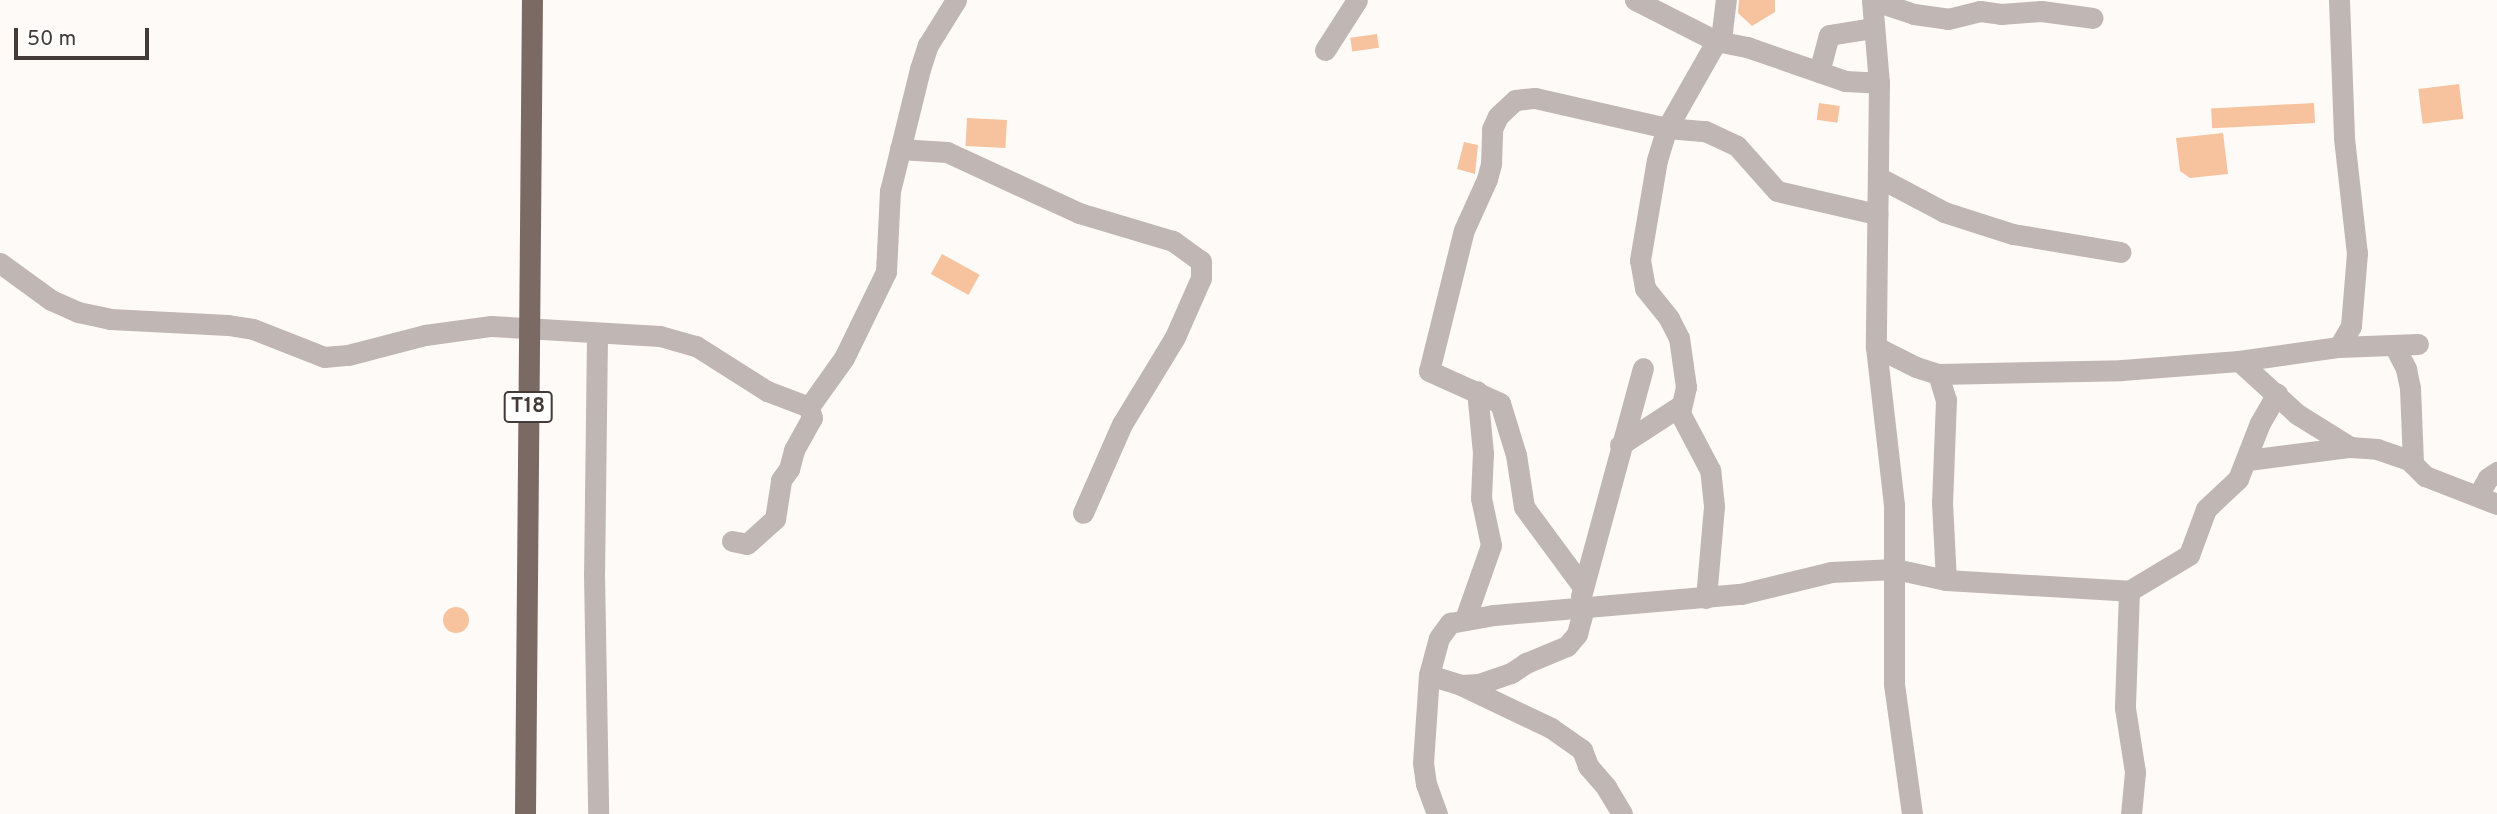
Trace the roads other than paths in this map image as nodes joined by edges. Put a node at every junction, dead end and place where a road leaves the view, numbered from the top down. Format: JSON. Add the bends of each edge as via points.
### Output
{"nodes":[{"id":1,"x":532,"y":0,"type":"edge"},
{"id":2,"x":956,"y":0,"type":"edge"},
{"id":3,"x":1357,"y":0,"type":"edge"},
{"id":4,"x":1635,"y":0,"type":"edge"},
{"id":5,"x":1726,"y":0,"type":"edge"},
{"id":6,"x":1872,"y":0,"type":"edge"},
{"id":7,"x":2339,"y":0,"type":"edge"},
{"id":8,"x":2093,"y":18,"type":"dead end"},
{"id":9,"x":1874,"y":28,"type":"junction"},
{"id":10,"x":1716,"y":41,"type":"junction"},
{"id":11,"x":1325,"y":50,"type":"dead end"},
{"id":12,"x":1819,"y":72,"type":"junction"},
{"id":13,"x":1879,"y":83,"type":"junction"},
{"id":14,"x":1667,"y":128,"type":"junction"},
{"id":15,"x":900,"y":149,"type":"junction"},
{"id":16,"x":1878,"y":177,"type":"junction"},
{"id":17,"x":1877,"y":214,"type":"junction"},
{"id":18,"x":2121,"y":252,"type":"dead end"},
{"id":19,"x":0,"y":263,"type":"edge"},
{"id":20,"x":528,"y":328,"type":"junction"},
{"id":21,"x":597,"y":335,"type":"junction"},
{"id":22,"x":2418,"y":344,"type":"dead end"},
{"id":23,"x":1876,"y":347,"type":"junction"},
{"id":24,"x":2339,"y":347,"type":"junction"},
{"id":25,"x":2395,"y":347,"type":"junction"},
{"id":26,"x":2239,"y":361,"type":"junction"},
{"id":27,"x":1643,"y":368,"type":"dead end"},
{"id":28,"x":1938,"y":374,"type":"junction"},
{"id":29,"x":1477,"y":391,"type":"junction"},
{"id":30,"x":2277,"y":394,"type":"junction"},
{"id":31,"x":1680,"y":406,"type":"junction"},
{"id":32,"x":809,"y":407,"type":"junction"},
{"id":33,"x":1620,"y":445,"type":"junction"},
{"id":34,"x":2350,"y":447,"type":"junction"},
{"id":35,"x":2248,"y":460,"type":"junction"},
{"id":36,"x":2413,"y":464,"type":"junction"},
{"id":37,"x":2497,"y":472,"type":"edge"},
{"id":38,"x":2488,"y":499,"type":"edge"},
{"id":39,"x":1083,"y":513,"type":"dead end"},
{"id":40,"x":732,"y":541,"type":"dead end"},
{"id":41,"x":1895,"y":569,"type":"junction"},
{"id":42,"x":1946,"y":580,"type":"junction"},
{"id":43,"x":2129,"y":591,"type":"junction"},
{"id":44,"x":1706,"y":598,"type":"junction"},
{"id":45,"x":1582,"y":601,"type":"junction"},
{"id":46,"x":1465,"y":619,"type":"junction"},
{"id":47,"x":1429,"y":675,"type":"junction"},
{"id":48,"x":1461,"y":685,"type":"junction"},
{"id":49,"x":525,"y":814,"type":"edge"},
{"id":50,"x":598,"y":814,"type":"edge"},
{"id":51,"x":1437,"y":814,"type":"edge"},
{"id":52,"x":1622,"y":814,"type":"edge"},
{"id":53,"x":1912,"y":814,"type":"edge"},
{"id":54,"x":2131,"y":814,"type":"edge"}],
"edges":[{"from":1,"to":20,"type":"highway","number":"T18"},
{"from":2,"to":15,"type":"street","via":[[929,45]]},
{"from":3,"to":11,"type":"street"},
{"from":4,"to":10,"type":"street"},
{"from":5,"to":10,"type":"street"},
{"from":6,"to":8,"type":"street","via":[[1948,19],[1980,11],[2041,11]]},
{"from":6,"to":9,"type":"street"},
{"from":7,"to":24,"type":"street","via":[[2344,146],[2357,253],[2351,326]]},
{"from":9,"to":12,"type":"street","via":[[1829,35]]},
{"from":9,"to":13,"type":"street"},
{"from":10,"to":12,"type":"street"},
{"from":10,"to":14,"type":"street"},
{"from":12,"to":13,"type":"street"},
{"from":13,"to":16,"type":"street"},
{"from":14,"to":17,"type":"street","via":[[1704,131],[1737,146],[1777,191]]},
{"from":14,"to":29,"type":"street","via":[[1535,98],[1515,100],[1499,116],[1490,140],[1491,164],[1464,230],[1429,368]]},
{"from":14,"to":31,"type":"street","via":[[1640,260],[1644,288],[1679,338],[1686,387]]},
{"from":15,"to":32,"type":"street","via":[[890,191],[886,272],[844,358]]},
{"from":15,"to":39,"type":"street","via":[[947,152],[966,159],[1079,213],[1172,241],[1200,261],[1201,278],[1186,314],[1122,424]]},
{"from":16,"to":17,"type":"street"},
{"from":16,"to":18,"type":"street","via":[[1944,212],[2014,234]]},
{"from":17,"to":23,"type":"street"},
{"from":19,"to":20,"type":"street","via":[[51,300],[78,312],[110,319],[253,329],[324,357],[457,330]]},
{"from":20,"to":21,"type":"street"},
{"from":20,"to":49,"type":"highway","number":"T18"},
{"from":21,"to":32,"type":"street","via":[[660,337],[696,346],[767,391]]},
{"from":21,"to":50,"type":"street"},
{"from":22,"to":25,"type":"street"},
{"from":23,"to":28,"type":"street"},
{"from":23,"to":41,"type":"street","via":[[1894,505]]},
{"from":24,"to":25,"type":"street"},
{"from":24,"to":26,"type":"street"},
{"from":25,"to":36,"type":"street","via":[[2404,361],[2410,387]]},
{"from":26,"to":28,"type":"street","via":[[2122,370]]},
{"from":26,"to":30,"type":"street"},
{"from":27,"to":33,"type":"street"},
{"from":28,"to":42,"type":"street","via":[[1946,400],[1942,502]]},
{"from":29,"to":45,"type":"street","via":[[1500,403],[1516,455],[1524,508]]},
{"from":29,"to":46,"type":"street","via":[[1481,498],[1491,545]]},
{"from":30,"to":34,"type":"street","via":[[2297,414]]},
{"from":30,"to":35,"type":"street"},
{"from":31,"to":33,"type":"street"},
{"from":31,"to":44,"type":"street","via":[[1682,419],[1710,470],[1714,506]]},
{"from":32,"to":40,"type":"street","via":[[811,418],[781,480],[775,519],[747,544]]},
{"from":33,"to":45,"type":"street"},
{"from":34,"to":35,"type":"street"},
{"from":34,"to":36,"type":"street","via":[[2388,451]]},
{"from":35,"to":43,"type":"street","via":[[2238,479],[2206,509],[2189,555]]},
{"from":36,"to":38,"type":"street","via":[[2425,476]]},
{"from":37,"to":38,"type":"street","via":[[2488,478]]},
{"from":41,"to":42,"type":"street"},
{"from":41,"to":44,"type":"street","via":[[1831,572]]},
{"from":41,"to":53,"type":"street","via":[[1894,684]]},
{"from":42,"to":43,"type":"street"},
{"from":43,"to":54,"type":"street","via":[[2125,708],[2134,772]]},
{"from":44,"to":45,"type":"street"},
{"from":45,"to":46,"type":"street"},
{"from":45,"to":48,"type":"street","via":[[1577,634],[1567,646],[1511,673]]},
{"from":46,"to":47,"type":"street","via":[[1450,623],[1442,633]]},
{"from":47,"to":48,"type":"street"},
{"from":47,"to":51,"type":"street","via":[[1423,762]]},
{"from":48,"to":52,"type":"street","via":[[1551,729],[1582,750],[1587,766]]}]}
